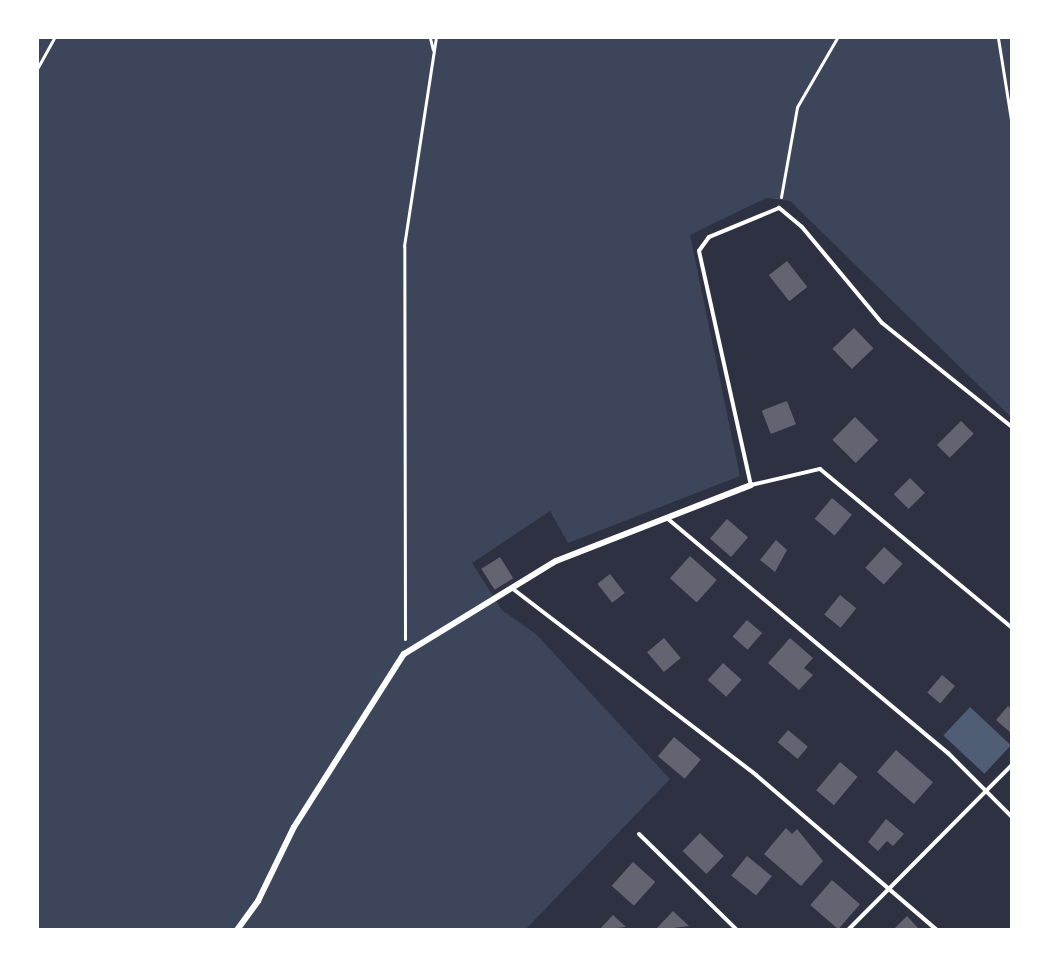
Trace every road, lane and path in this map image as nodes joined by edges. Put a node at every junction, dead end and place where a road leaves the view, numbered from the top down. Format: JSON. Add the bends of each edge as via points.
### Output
{"nodes":[{"id":1,"x":54,"y":38,"type":"edge"},
{"id":2,"x":430,"y":38,"type":"edge"},
{"id":3,"x":436,"y":38,"type":"edge"},
{"id":4,"x":837,"y":38,"type":"edge"},
{"id":5,"x":998,"y":38,"type":"edge"},
{"id":6,"x":434,"y":52,"type":"junction"},
{"id":7,"x":38,"y":67,"type":"edge"},
{"id":8,"x":1011,"y":125,"type":"edge"},
{"id":9,"x":779,"y":208,"type":"junction"},
{"id":10,"x":1011,"y":427,"type":"edge"},
{"id":11,"x":752,"y":485,"type":"junction"},
{"id":12,"x":668,"y":519,"type":"junction"},
{"id":13,"x":513,"y":589,"type":"junction"},
{"id":14,"x":1011,"y":628,"type":"edge"},
{"id":15,"x":404,"y":654,"type":"junction"},
{"id":16,"x":1011,"y":765,"type":"edge"},
{"id":17,"x":986,"y":790,"type":"junction"},
{"id":18,"x":1011,"y":817,"type":"edge"},
{"id":19,"x":639,"y":834,"type":"dead end"},
{"id":20,"x":891,"y":885,"type":"junction"},
{"id":21,"x":237,"y":930,"type":"edge"},
{"id":22,"x":736,"y":930,"type":"edge"},
{"id":23,"x":848,"y":930,"type":"edge"},
{"id":24,"x":937,"y":930,"type":"edge"}],
"edges":[{"from":1,"to":7,"type":"path"},
{"from":2,"to":6,"type":"path"},
{"from":3,"to":6,"type":"path"},
{"from":4,"to":9,"type":"path","via":[[797,107]]},
{"from":5,"to":8,"type":"path"},
{"from":6,"to":15,"type":"path","via":[[404,246]]},
{"from":9,"to":10,"type":"lane","via":[[802,227],[882,323]]},
{"from":9,"to":11,"type":"lane","via":[[709,237],[699,251]]},
{"from":11,"to":12,"type":"street"},
{"from":11,"to":14,"type":"lane","via":[[820,469]]},
{"from":12,"to":13,"type":"street","via":[[556,561]]},
{"from":12,"to":17,"type":"lane"},
{"from":13,"to":15,"type":"street"},
{"from":13,"to":20,"type":"lane"},
{"from":15,"to":21,"type":"street","via":[[294,827]]},
{"from":16,"to":17,"type":"lane"},
{"from":17,"to":18,"type":"lane"},
{"from":17,"to":20,"type":"lane"},
{"from":19,"to":22,"type":"lane"},
{"from":20,"to":23,"type":"lane"},
{"from":20,"to":24,"type":"lane"}]}
